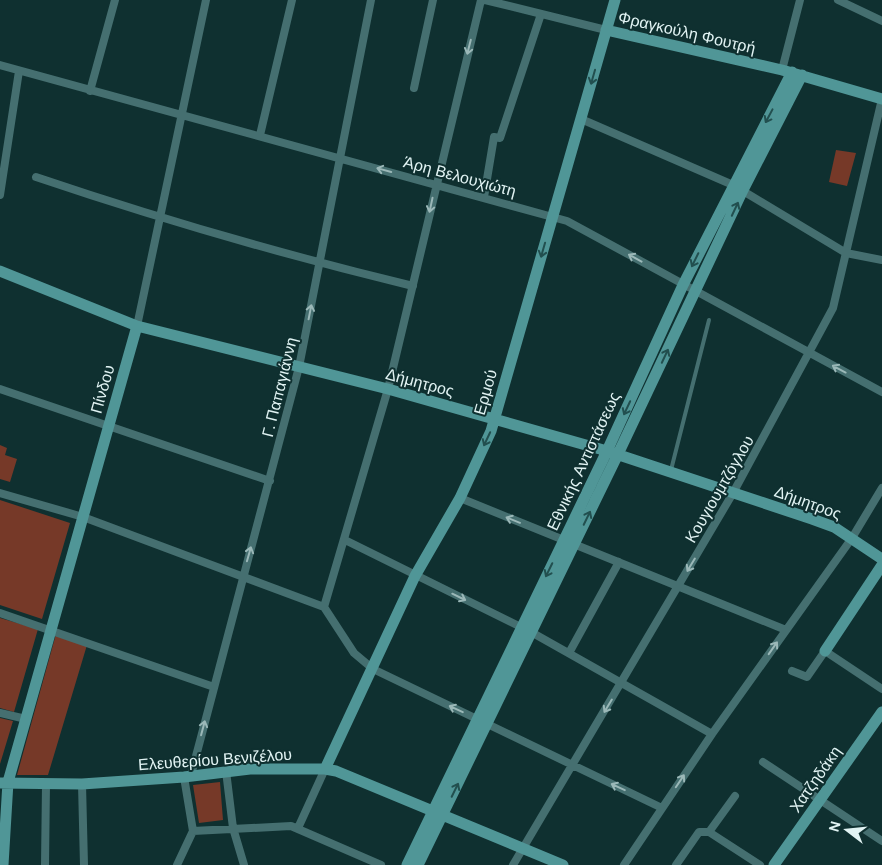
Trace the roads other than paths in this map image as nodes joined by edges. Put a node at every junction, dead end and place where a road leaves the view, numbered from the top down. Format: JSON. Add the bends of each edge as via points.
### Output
{"nodes":[{"id":1,"x":115,"y":0,"type":"edge"},
{"id":2,"x":206,"y":0,"type":"edge"},
{"id":3,"x":292,"y":0,"type":"edge"},
{"id":4,"x":371,"y":0,"type":"edge"},
{"id":5,"x":433,"y":0,"type":"edge"},
{"id":6,"x":480,"y":0,"type":"edge"},
{"id":7,"x":484,"y":0,"type":"edge"},
{"id":8,"x":615,"y":0,"type":"edge"},
{"id":9,"x":800,"y":0,"type":"edge"},
{"id":10,"x":838,"y":0,"type":"edge"},
{"id":11,"x":541,"y":14,"type":"junction"},
{"id":12,"x":882,"y":21,"type":"edge"},
{"id":13,"x":606,"y":30,"type":"junction"},
{"id":14,"x":0,"y":65,"type":"edge"},
{"id":15,"x":19,"y":71,"type":"junction"},
{"id":16,"x":792,"y":72,"type":"junction"},
{"id":17,"x":414,"y":88,"type":"dead end"},
{"id":18,"x":90,"y":91,"type":"junction"},
{"id":19,"x":882,"y":99,"type":"edge"},
{"id":20,"x":181,"y":116,"type":"junction"},
{"id":21,"x":581,"y":119,"type":"junction"},
{"id":22,"x":260,"y":135,"type":"junction"},
{"id":23,"x":341,"y":158,"type":"junction"},
{"id":24,"x":36,"y":177,"type":"dead end"},
{"id":25,"x":435,"y":184,"type":"junction"},
{"id":26,"x":738,"y":188,"type":"junction"},
{"id":27,"x":0,"y":195,"type":"edge"},
{"id":28,"x":484,"y":197,"type":"junction"},
{"id":29,"x":553,"y":216,"type":"junction"},
{"id":30,"x":160,"y":219,"type":"junction"},
{"id":31,"x":846,"y":253,"type":"junction"},
{"id":32,"x":882,"y":260,"type":"edge"},
{"id":33,"x":320,"y":263,"type":"junction"},
{"id":34,"x":0,"y":271,"type":"edge"},
{"id":35,"x":683,"y":285,"type":"junction"},
{"id":36,"x":413,"y":286,"type":"junction"},
{"id":37,"x":696,"y":292,"type":"junction"},
{"id":38,"x":709,"y":320,"type":"dead end"},
{"id":39,"x":137,"y":326,"type":"junction"},
{"id":40,"x":810,"y":354,"type":"junction"},
{"id":41,"x":299,"y":367,"type":"junction"},
{"id":42,"x":0,"y":388,"type":"edge"},
{"id":43,"x":388,"y":389,"type":"junction"},
{"id":44,"x":882,"y":392,"type":"edge"},
{"id":45,"x":494,"y":419,"type":"junction"},
{"id":46,"x":108,"y":427,"type":"junction"},
{"id":47,"x":607,"y":450,"type":"junction"},
{"id":48,"x":618,"y":454,"type":"junction"},
{"id":49,"x":670,"y":472,"type":"junction"},
{"id":50,"x":270,"y":481,"type":"junction"},
{"id":51,"x":882,"y":488,"type":"edge"},
{"id":52,"x":0,"y":493,"type":"edge"},
{"id":53,"x":733,"y":493,"type":"junction"},
{"id":54,"x":460,"y":498,"type":"junction"},
{"id":55,"x":83,"y":517,"type":"junction"},
{"id":56,"x":852,"y":538,"type":"junction"},
{"id":57,"x":345,"y":540,"type":"junction"},
{"id":58,"x":568,"y":543,"type":"junction"},
{"id":59,"x":882,"y":559,"type":"edge"},
{"id":60,"x":618,"y":562,"type":"junction"},
{"id":61,"x":882,"y":565,"type":"edge"},
{"id":62,"x":243,"y":576,"type":"junction"},
{"id":63,"x":415,"y":576,"type":"junction"},
{"id":64,"x":678,"y":587,"type":"junction"},
{"id":65,"x":324,"y":607,"type":"junction"},
{"id":66,"x":0,"y":613,"type":"edge"},
{"id":67,"x":526,"y":629,"type":"junction"},
{"id":68,"x":50,"y":630,"type":"junction"},
{"id":69,"x":786,"y":630,"type":"junction"},
{"id":70,"x":825,"y":651,"type":"junction"},
{"id":71,"x":569,"y":653,"type":"junction"},
{"id":72,"x":373,"y":669,"type":"junction"},
{"id":73,"x":792,"y":671,"type":"dead end"},
{"id":74,"x":622,"y":683,"type":"junction"},
{"id":75,"x":214,"y":686,"type":"junction"},
{"id":76,"x":882,"y":690,"type":"edge"},
{"id":77,"x":882,"y":712,"type":"edge"},
{"id":78,"x":0,"y":713,"type":"edge"},
{"id":79,"x":26,"y":719,"type":"junction"},
{"id":80,"x":483,"y":722,"type":"junction"},
{"id":81,"x":712,"y":734,"type":"junction"},
{"id":82,"x":763,"y":762,"type":"dead end"},
{"id":83,"x":573,"y":766,"type":"junction"},
{"id":84,"x":326,"y":769,"type":"junction"},
{"id":85,"x":226,"y":771,"type":"junction"},
{"id":86,"x":188,"y":776,"type":"junction"},
{"id":87,"x":4,"y":783,"type":"edge"},
{"id":88,"x":46,"y":784,"type":"junction"},
{"id":89,"x":82,"y":784,"type":"junction"},
{"id":90,"x":734,"y":796,"type":"dead end"},
{"id":91,"x":819,"y":800,"type":"junction"},
{"id":92,"x":662,"y":808,"type":"junction"},
{"id":93,"x":438,"y":813,"type":"junction"},
{"id":94,"x":233,"y":828,"type":"junction"},
{"id":95,"x":298,"y":828,"type":"junction"},
{"id":96,"x":193,"y":831,"type":"junction"},
{"id":97,"x":709,"y":832,"type":"junction"},
{"id":98,"x":882,"y":841,"type":"edge"},
{"id":99,"x":523,"y":848,"type":"junction"},
{"id":100,"x":3,"y":865,"type":"edge"},
{"id":101,"x":45,"y":865,"type":"edge"},
{"id":102,"x":84,"y":865,"type":"edge"},
{"id":103,"x":177,"y":865,"type":"edge"},
{"id":104,"x":244,"y":865,"type":"edge"},
{"id":105,"x":381,"y":865,"type":"edge"},
{"id":106,"x":406,"y":865,"type":"edge"},
{"id":107,"x":418,"y":865,"type":"edge"},
{"id":108,"x":513,"y":865,"type":"edge"},
{"id":109,"x":563,"y":865,"type":"edge"},
{"id":110,"x":624,"y":865,"type":"edge"},
{"id":111,"x":676,"y":865,"type":"edge"},
{"id":112,"x":760,"y":865,"type":"edge"},
{"id":113,"x":774,"y":865,"type":"edge"}],
"edges":[{"from":1,"to":18,"type":"street"},
{"from":2,"to":20,"type":"street","name":"Πίνδου"},
{"from":3,"to":22,"type":"street"},
{"from":4,"to":23,"type":"street","name":"Γ. Παπαγιάννη"},
{"from":5,"to":17,"type":"street"},
{"from":6,"to":25,"type":"street","one_way":true},
{"from":7,"to":11,"type":"street","name":"Φραγκούλη Φουτρή"},
{"from":8,"to":13,"type":"street","name":"Ερμού"},
{"from":9,"to":16,"type":"street"},
{"from":10,"to":12,"type":"street"},
{"from":11,"to":13,"type":"street","name":"Φραγκούλη Φουτρή"},
{"from":11,"to":28,"type":"street","via":[[500,138],[494,137]]},
{"from":13,"to":16,"type":"street","name":"Φραγκούλη Φουτρή"},
{"from":13,"to":21,"type":"street","name":"Ερμού","one_way":true},
{"from":14,"to":15,"type":"street","name":"Άρη Βελουχιώτη"},
{"from":15,"to":18,"type":"street","name":"Άρη Βελουχιώτη"},
{"from":15,"to":27,"type":"street"},
{"from":16,"to":19,"type":"street","name":"Φραγκούλη Φουτρή"},
{"from":16,"to":26,"type":"street","name":"Εθνικής Αντιστάσεως"},
{"from":18,"to":20,"type":"street","name":"Άρη Βελουχιώτη"},
{"from":19,"to":31,"type":"street","name":"Κουγιουμτζόγλου"},
{"from":20,"to":22,"type":"street","name":"Άρη Βελουχιώτη"},
{"from":20,"to":30,"type":"street","name":"Πίνδου"},
{"from":21,"to":26,"type":"street"},
{"from":21,"to":29,"type":"street","name":"Ερμού"},
{"from":22,"to":23,"type":"street","name":"Άρη Βελουχιώτη"},
{"from":25,"to":23,"type":"street","name":"Άρη Βελουχιώτη","one_way":true},
{"from":23,"to":33,"type":"street","name":"Γ. Παπαγιάννη"},
{"from":24,"to":30,"type":"street"},
{"from":25,"to":28,"type":"street","name":"Άρη Βελουχιώτη"},
{"from":25,"to":36,"type":"street","one_way":true},
{"from":26,"to":31,"type":"street"},
{"from":26,"to":35,"type":"street","name":"Εθνικής Αντιστάσεως","one_way":true},
{"from":37,"to":26,"type":"street","name":"Εθνικής Αντιστάσεως","one_way":true},
{"from":28,"to":29,"type":"street","name":"Άρη Βελουχιώτη"},
{"from":35,"to":29,"type":"street","name":"Άρη Βελουχιώτη","one_way":true},
{"from":29,"to":45,"type":"street","name":"Ερμού","one_way":true},
{"from":30,"to":33,"type":"street"},
{"from":30,"to":39,"type":"street","name":"Πίνδου"},
{"from":31,"to":32,"type":"street"},
{"from":31,"to":40,"type":"street","name":"Κουγιουμτζόγλου","via":[[833,308]]},
{"from":33,"to":36,"type":"street"},
{"from":41,"to":33,"type":"street","name":"Γ. Παπαγιάννη","one_way":true},
{"from":34,"to":39,"type":"street","name":"Δήμητρος"},
{"from":35,"to":37,"type":"street","name":"Άρη Βελουχιώτη"},
{"from":35,"to":47,"type":"street","name":"Εθνικής Αντιστάσεως","one_way":true},
{"from":36,"to":43,"type":"street"},
{"from":37,"to":40,"type":"street","name":"Άρη Βελουχιώτη"},
{"from":48,"to":37,"type":"street","name":"Εθνικής Αντιστάσεως","one_way":true},
{"from":38,"to":49,"type":"lane"},
{"from":39,"to":41,"type":"street","name":"Δήμητρος"},
{"from":39,"to":46,"type":"street","name":"Πίνδου"},
{"from":44,"to":40,"type":"street","name":"Άρη Βελουχιώτη","one_way":true},
{"from":40,"to":53,"type":"street","name":"Κουγιουμτζόγλου"},
{"from":41,"to":43,"type":"street","name":"Δήμητρος"},
{"from":41,"to":50,"type":"street","name":"Γ. Παπαγιάννη"},
{"from":42,"to":46,"type":"street"},
{"from":43,"to":45,"type":"street","name":"Δήμητρος"},
{"from":43,"to":57,"type":"street"},
{"from":45,"to":47,"type":"street","name":"Δήμητρος"},
{"from":45,"to":54,"type":"street","name":"Ερμού","one_way":true},
{"from":46,"to":50,"type":"street"},
{"from":46,"to":55,"type":"street","name":"Πίνδου"},
{"from":47,"to":48,"type":"street","name":"Δήμητρος"},
{"from":47,"to":58,"type":"street","name":"Εθνικής Αντιστάσεως"},
{"from":48,"to":49,"type":"street","name":"Δήμητρος"},
{"from":58,"to":48,"type":"street","name":"Εθνικής Αντιστάσεως","one_way":true},
{"from":49,"to":53,"type":"street","name":"Δήμητρος"},
{"from":62,"to":50,"type":"street","name":"Γ. Παπαγιάννη","one_way":true},
{"from":51,"to":56,"type":"street"},
{"from":52,"to":55,"type":"street"},
{"from":53,"to":56,"type":"street","name":"Δήμητρος","via":[[812,518]]},
{"from":53,"to":64,"type":"street","name":"Κουγιουμτζόγλου","one_way":true},
{"from":58,"to":54,"type":"street","one_way":true},
{"from":54,"to":63,"type":"street","name":"Ερμού"},
{"from":55,"to":62,"type":"street"},
{"from":55,"to":68,"type":"street","name":"Πίνδου"},
{"from":56,"to":59,"type":"street","name":"Δήμητρος"},
{"from":56,"to":69,"type":"street"},
{"from":57,"to":63,"type":"street"},
{"from":57,"to":65,"type":"street"},
{"from":58,"to":60,"type":"street"},
{"from":58,"to":67,"type":"street","name":"Εθνικής Αντιστάσεως"},
{"from":60,"to":64,"type":"street"},
{"from":60,"to":71,"type":"street"},
{"from":61,"to":70,"type":"street"},
{"from":62,"to":65,"type":"street"},
{"from":62,"to":75,"type":"street","name":"Γ. Παπαγιάννη"},
{"from":63,"to":67,"type":"street","one_way":true},
{"from":63,"to":72,"type":"street","name":"Ερμού"},
{"from":64,"to":69,"type":"street"},
{"from":64,"to":74,"type":"street","name":"Κουγιουμτζόγλου"},
{"from":65,"to":72,"type":"street","via":[[354,653]]},
{"from":66,"to":68,"type":"street"},
{"from":67,"to":71,"type":"street"},
{"from":67,"to":80,"type":"street","name":"Εθνικής Αντιστάσεως"},
{"from":68,"to":75,"type":"street"},
{"from":68,"to":79,"type":"street","name":"Πίνδου"},
{"from":81,"to":69,"type":"street","one_way":true},
{"from":70,"to":73,"type":"street","via":[[807,676]]},
{"from":70,"to":76,"type":"street"},
{"from":71,"to":74,"type":"street"},
{"from":80,"to":72,"type":"street","one_way":true},
{"from":72,"to":84,"type":"street","name":"Ερμού"},
{"from":74,"to":81,"type":"street"},
{"from":74,"to":83,"type":"street","name":"Κουγιουμτζόγλου","one_way":true},
{"from":86,"to":75,"type":"street","name":"Γ. Παπαγιάννη","one_way":true},
{"from":77,"to":91,"type":"street","name":"Χατζηδάκη"},
{"from":78,"to":79,"type":"street"},
{"from":79,"to":87,"type":"street","name":"Πίνδου"},
{"from":80,"to":83,"type":"street"},
{"from":80,"to":93,"type":"street","name":"Εθνικής Αντιστάσεως"},
{"from":92,"to":81,"type":"street","one_way":true},
{"from":82,"to":91,"type":"street"},
{"from":92,"to":83,"type":"street","one_way":true},
{"from":83,"to":99,"type":"street","name":"Κουγιουμτζόγλου"},
{"from":84,"to":85,"type":"street","name":"Ελευθερίου Βενιζέλου"},
{"from":84,"to":93,"type":"street","name":"Ελευθερίου Βενιζέλου"},
{"from":84,"to":95,"type":"street"},
{"from":85,"to":86,"type":"street","name":"Ελευθερίου Βενιζέλου"},
{"from":85,"to":94,"type":"street"},
{"from":86,"to":89,"type":"street","name":"Ελευθερίου Βενιζέλου"},
{"from":86,"to":96,"type":"street"},
{"from":87,"to":88,"type":"street","name":"Ελευθερίου Βενιζέλου"},
{"from":87,"to":100,"type":"street","name":"Πίνδου"},
{"from":88,"to":89,"type":"street","name":"Ελευθερίου Βενιζέλου"},
{"from":88,"to":101,"type":"street"},
{"from":89,"to":102,"type":"street"},
{"from":90,"to":97,"type":"street"},
{"from":91,"to":98,"type":"street"},
{"from":91,"to":113,"type":"street","name":"Χατζηδάκη"},
{"from":92,"to":110,"type":"street"},
{"from":93,"to":99,"type":"street","name":"Ελευθερίου Βενιζέλου"},
{"from":93,"to":106,"type":"street","name":"Εθνικής Αντιστάσεως"},
{"from":93,"to":107,"type":"street","name":"Εθνικής Αντιστάσεως"},
{"from":94,"to":95,"type":"street"},
{"from":94,"to":96,"type":"street"},
{"from":94,"to":104,"type":"street"},
{"from":95,"to":105,"type":"street"},
{"from":96,"to":103,"type":"street"},
{"from":97,"to":111,"type":"street","via":[[699,832]]},
{"from":97,"to":112,"type":"street"},
{"from":99,"to":108,"type":"street","name":"Κουγιουμτζόγλου"},
{"from":99,"to":109,"type":"street","name":"Ελευθερίου Βενιζέλου"}]}
